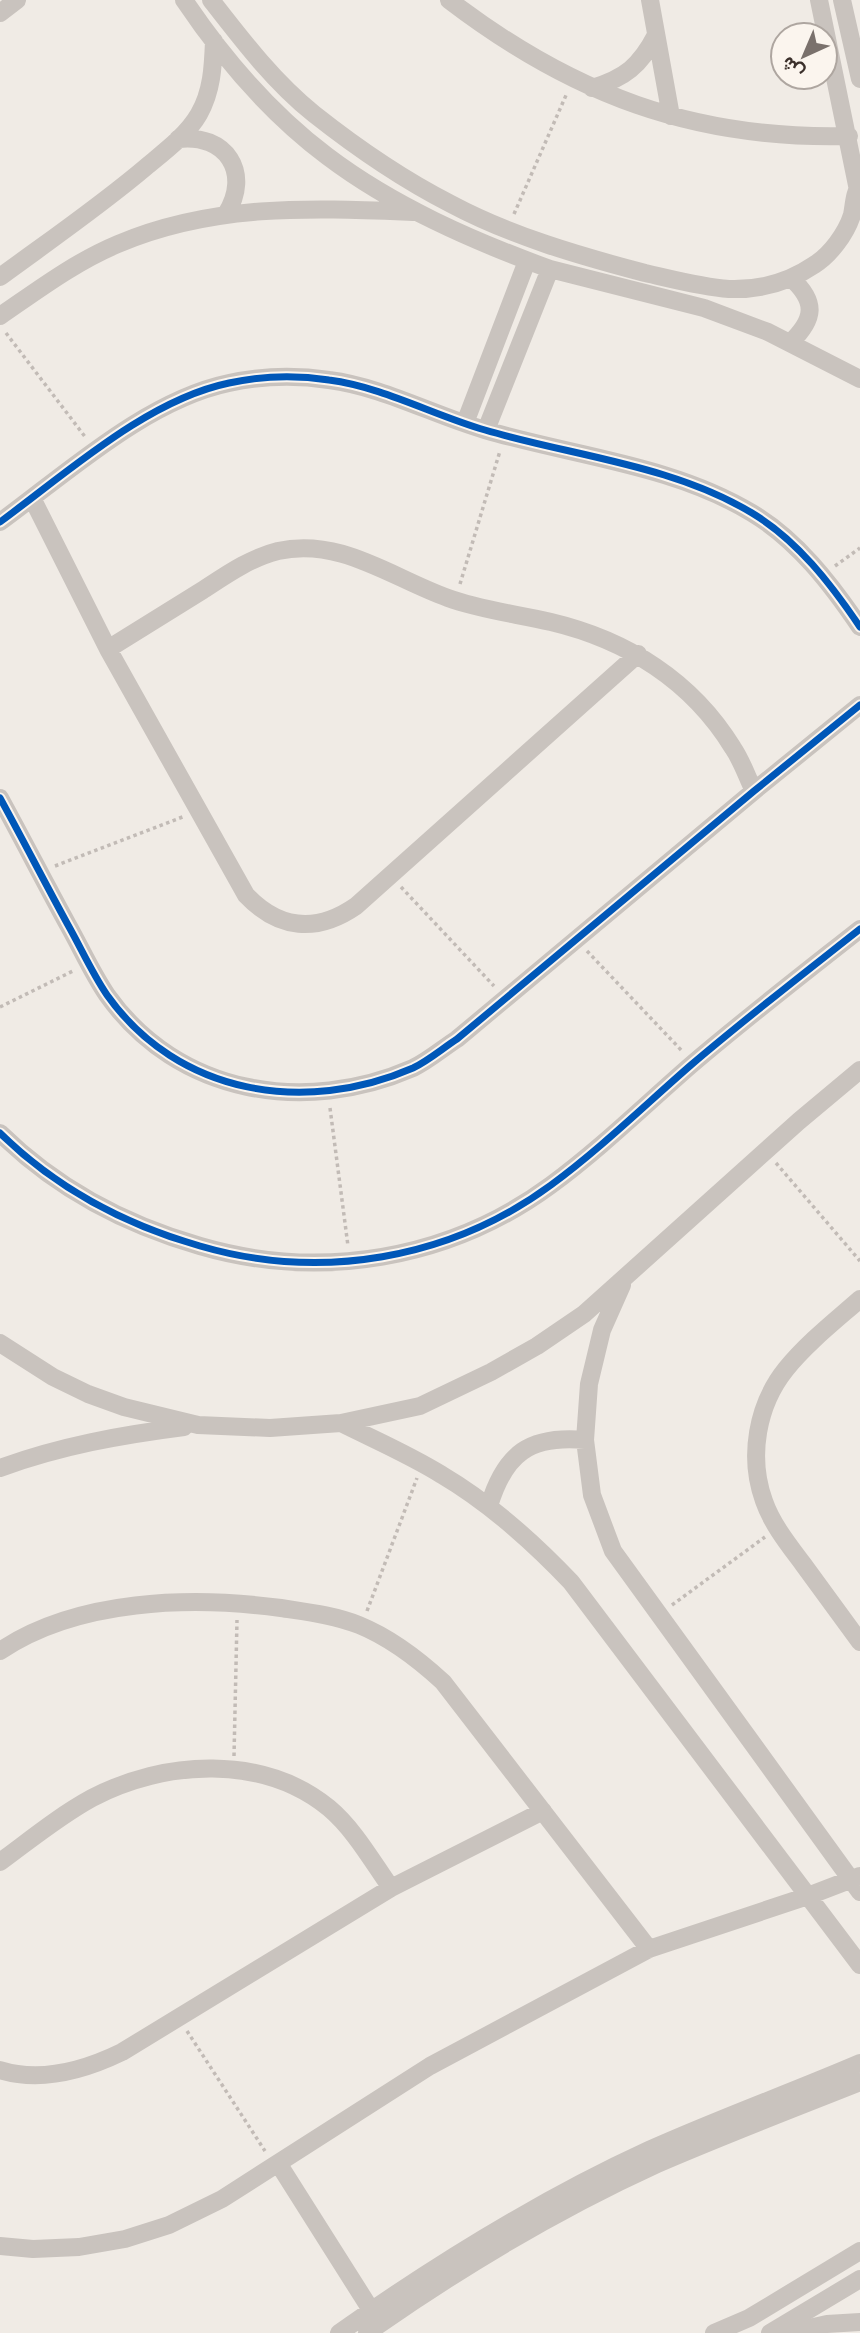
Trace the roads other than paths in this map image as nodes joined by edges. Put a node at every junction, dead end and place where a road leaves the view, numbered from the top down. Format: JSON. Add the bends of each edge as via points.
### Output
{"nodes":[{"id":1,"x":17,"y":0,"type":"edge"},
{"id":2,"x":184,"y":0,"type":"edge"},
{"id":3,"x":211,"y":0,"type":"edge"},
{"id":4,"x":449,"y":0,"type":"edge"},
{"id":5,"x":650,"y":0,"type":"edge"},
{"id":6,"x":819,"y":0,"type":"edge"},
{"id":7,"x":842,"y":0,"type":"edge"},
{"id":8,"x":0,"y":13,"type":"edge"},
{"id":9,"x":656,"y":35,"type":"junction"},
{"id":10,"x":215,"y":41,"type":"junction"},
{"id":11,"x":860,"y":79,"type":"edge"},
{"id":12,"x":592,"y":88,"type":"junction"},
{"id":13,"x":670,"y":116,"type":"junction"},
{"id":14,"x":849,"y":136,"type":"junction"},
{"id":15,"x":177,"y":139,"type":"junction"},
{"id":16,"x":859,"y":190,"type":"edge"},
{"id":17,"x":420,"y":212,"type":"junction"},
{"id":18,"x":226,"y":214,"type":"junction"},
{"id":19,"x":527,"y":261,"type":"junction"},
{"id":20,"x":550,"y":269,"type":"junction"},
{"id":21,"x":0,"y":277,"type":"edge"},
{"id":22,"x":791,"y":278,"type":"junction"},
{"id":23,"x":0,"y":316,"type":"edge"},
{"id":24,"x":790,"y":343,"type":"junction"},
{"id":25,"x":860,"y":379,"type":"edge"},
{"id":26,"x":465,"y":424,"type":"junction"},
{"id":27,"x":486,"y":430,"type":"junction"},
{"id":28,"x":32,"y":498,"type":"junction"},
{"id":29,"x":0,"y":522,"type":"edge"},
{"id":30,"x":860,"y":627,"type":"edge"},
{"id":31,"x":108,"y":649,"type":"junction"},
{"id":32,"x":638,"y":654,"type":"junction"},
{"id":33,"x":860,"y":705,"type":"edge"},
{"id":34,"x":754,"y":791,"type":"junction"},
{"id":35,"x":0,"y":798,"type":"edge"},
{"id":36,"x":860,"y":929,"type":"edge"},
{"id":37,"x":860,"y":1070,"type":"edge"},
{"id":38,"x":0,"y":1133,"type":"edge"},
{"id":39,"x":625,"y":1279,"type":"junction"},
{"id":40,"x":860,"y":1299,"type":"edge"},
{"id":41,"x":0,"y":1343,"type":"edge"},
{"id":42,"x":341,"y":1423,"type":"junction"},
{"id":43,"x":198,"y":1425,"type":"junction"},
{"id":44,"x":585,"y":1440,"type":"junction"},
{"id":45,"x":0,"y":1468,"type":"edge"},
{"id":46,"x":489,"y":1506,"type":"junction"},
{"id":47,"x":860,"y":1642,"type":"edge"},
{"id":48,"x":0,"y":1651,"type":"edge"},
{"id":49,"x":543,"y":1811,"type":"junction"},
{"id":50,"x":0,"y":1862,"type":"edge"},
{"id":51,"x":857,"y":1883,"type":"edge"},
{"id":52,"x":391,"y":1888,"type":"junction"},
{"id":53,"x":808,"y":1896,"type":"junction"},
{"id":54,"x":649,"y":1949,"type":"junction"},
{"id":55,"x":860,"y":1965,"type":"edge"},
{"id":56,"x":860,"y":2063,"type":"edge"},
{"id":57,"x":0,"y":2070,"type":"edge"},
{"id":58,"x":860,"y":2082,"type":"edge"},
{"id":59,"x":276,"y":2164,"type":"junction"},
{"id":60,"x":0,"y":2246,"type":"edge"},
{"id":61,"x":860,"y":2251,"type":"edge"},
{"id":62,"x":860,"y":2279,"type":"edge"},
{"id":63,"x":372,"y":2310,"type":"junction"},
{"id":64,"x":860,"y":2322,"type":"edge"},
{"id":65,"x":339,"y":2333,"type":"edge"},
{"id":66,"x":367,"y":2333,"type":"edge"},
{"id":67,"x":714,"y":2333,"type":"edge"},
{"id":68,"x":770,"y":2333,"type":"edge"},
{"id":69,"x":787,"y":2333,"type":"edge"}],
"edges":[{"from":1,"to":8,"type":"street"},
{"from":2,"to":10,"type":"street"},
{"from":3,"to":22,"type":"street","via":[[253,55],[311,112],[375,160],[452,205],[602,262],[681,281],[729,289]]},
{"from":4,"to":12,"type":"street","via":[[540,63]]},
{"from":5,"to":9,"type":"street"},
{"from":6,"to":14,"type":"street"},
{"from":7,"to":11,"type":"street"},
{"from":9,"to":12,"type":"street","via":[[631,70]]},
{"from":9,"to":13,"type":"street"},
{"from":10,"to":15,"type":"street","via":[[208,96]]},
{"from":10,"to":17,"type":"street","via":[[248,83],[296,131],[372,186]]},
{"from":12,"to":13,"type":"street"},
{"from":13,"to":14,"type":"street","via":[[759,133]]},
{"from":14,"to":16,"type":"street"},
{"from":15,"to":18,"type":"street","via":[[207,140],[230,159],[237,187]]},
{"from":15,"to":21,"type":"street","via":[[128,183]]},
{"from":16,"to":22,"type":"street","via":[[837,243],[817,264]]},
{"from":17,"to":18,"type":"street","via":[[307,208]]},
{"from":17,"to":19,"type":"street"},
{"from":18,"to":23,"type":"street","via":[[116,244],[64,272]]},
{"from":19,"to":20,"type":"street"},
{"from":19,"to":26,"type":"street"},
{"from":20,"to":24,"type":"street","via":[[704,308]]},
{"from":20,"to":27,"type":"street"},
{"from":22,"to":24,"type":"street","via":[[807,296],[810,310],[804,327]]},
{"from":24,"to":25,"type":"street"},
{"from":26,"to":27,"type":"street"},
{"from":26,"to":28,"type":"street","via":[[330,380],[279,376],[229,383],[180,399],[135,424]]},
{"from":27,"to":30,"type":"street","via":[[687,481],[752,513],[784,536],[822,576]]},
{"from":28,"to":29,"type":"street"},
{"from":28,"to":31,"type":"street"},
{"from":31,"to":32,"type":"street","via":[[247,563],[278,551],[311,547],[344,552],[456,601],[554,623]]},
{"from":31,"to":32,"type":"street","via":[[246,895],[273,917],[316,924],[341,916],[390,875]]},
{"from":32,"to":34,"type":"street","via":[[676,680],[708,712]]},
{"from":33,"to":34,"type":"street"},
{"from":34,"to":35,"type":"street","via":[[457,1039],[415,1067],[328,1092],[286,1094],[205,1074],[168,1054],[135,1027],[89,963]]},
{"from":36,"to":38,"type":"street","via":[[550,1186],[466,1232],[374,1259],[279,1263],[244,1258],[142,1228],[59,1184]]},
{"from":37,"to":39,"type":"street"},
{"from":39,"to":42,"type":"street","via":[[584,1314],[491,1372],[420,1406]]},
{"from":39,"to":44,"type":"street","via":[[598,1344],[589,1384]]},
{"from":40,"to":47,"type":"street","via":[[785,1370],[763,1410],[756,1455],[764,1501],[777,1528]]},
{"from":41,"to":43,"type":"street","via":[[88,1394]]},
{"from":42,"to":43,"type":"street","via":[[270,1428]]},
{"from":42,"to":46,"type":"street","via":[[442,1475]]},
{"from":43,"to":45,"type":"street","via":[[118,1435]]},
{"from":44,"to":46,"type":"street","via":[[559,1438],[534,1444],[512,1460],[496,1481]]},
{"from":44,"to":51,"type":"street","via":[[592,1496],[613,1551]]},
{"from":46,"to":53,"type":"street","via":[[571,1581]]},
{"from":48,"to":49,"type":"street","via":[[50,1627],[100,1612],[152,1605],[237,1604],[333,1616],[391,1641],[443,1682]]},
{"from":49,"to":52,"type":"street"},
{"from":49,"to":54,"type":"street"},
{"from":50,"to":52,"type":"street","via":[[63,1816],[126,1783],[160,1774],[234,1769],[281,1779],[330,1809]]},
{"from":51,"to":53,"type":"street"},
{"from":52,"to":57,"type":"street","via":[[95,2065],[36,2075]]},
{"from":53,"to":54,"type":"street"},
{"from":53,"to":55,"type":"street"},
{"from":54,"to":59,"type":"street","via":[[430,2066]]},
{"from":56,"to":63,"type":"street","via":[[637,2156],[494,2231]]},
{"from":58,"to":66,"type":"street","via":[[657,2164],[503,2245]]},
{"from":59,"to":60,"type":"street","via":[[222,2199],[125,2239],[79,2247]]},
{"from":59,"to":63,"type":"street"},
{"from":61,"to":67,"type":"street","via":[[749,2318]]},
{"from":62,"to":68,"type":"street"},
{"from":63,"to":65,"type":"street"},
{"from":64,"to":69,"type":"street"}]}
